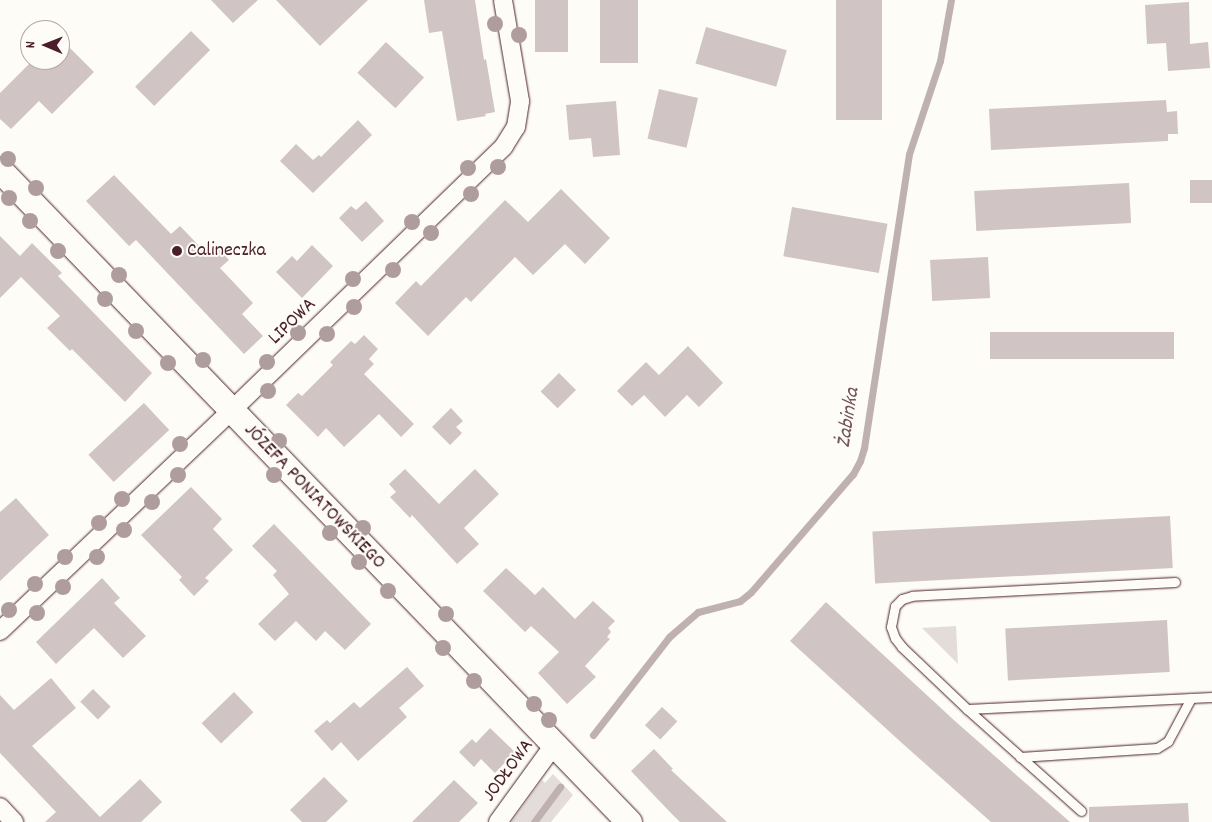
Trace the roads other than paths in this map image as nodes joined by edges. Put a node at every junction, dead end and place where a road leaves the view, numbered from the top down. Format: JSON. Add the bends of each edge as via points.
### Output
{"nodes":[{"id":1,"x":503,"y":0,"type":"edge"},
{"id":2,"x":0,"y":170,"type":"edge"},
{"id":3,"x":231,"y":411,"type":"junction"},
{"id":4,"x":1175,"y":582,"type":"dead end"},
{"id":5,"x":0,"y":631,"type":"edge"},
{"id":6,"x":1212,"y":697,"type":"edge"},
{"id":7,"x":1191,"y":698,"type":"junction"},
{"id":8,"x":967,"y":709,"type":"junction"},
{"id":9,"x":554,"y":746,"type":"junction"},
{"id":10,"x":1020,"y":757,"type":"junction"},
{"id":11,"x":0,"y":807,"type":"edge"},
{"id":12,"x":1081,"y":811,"type":"dead end"},
{"id":13,"x":14,"y":822,"type":"edge"},
{"id":14,"x":498,"y":822,"type":"edge"},
{"id":15,"x":628,"y":822,"type":"edge"}],
"edges":[{"from":1,"to":3,"type":"street","name":"LIPOWA","via":[[520,94],[519,115],[511,137]]},
{"from":2,"to":3,"type":"street","name":"JÓZEFA PONIATOWSKIEGO"},
{"from":3,"to":5,"type":"street","name":"LIPOWA"},
{"from":3,"to":9,"type":"street","name":"JÓZEFA PONIATOWSKIEGO"},
{"from":4,"to":8,"type":"lane","via":[[902,598],[892,616],[895,638]]},
{"from":6,"to":7,"type":"lane"},
{"from":7,"to":8,"type":"lane"},
{"from":7,"to":10,"type":"lane","via":[[1168,741],[1157,748]]},
{"from":8,"to":10,"type":"lane"},
{"from":9,"to":14,"type":"street","name":"JODŁOWA"},
{"from":9,"to":15,"type":"street","name":"JÓZEFA PONIATOWSKIEGO"},
{"from":10,"to":12,"type":"lane"},
{"from":11,"to":13,"type":"street"}]}
